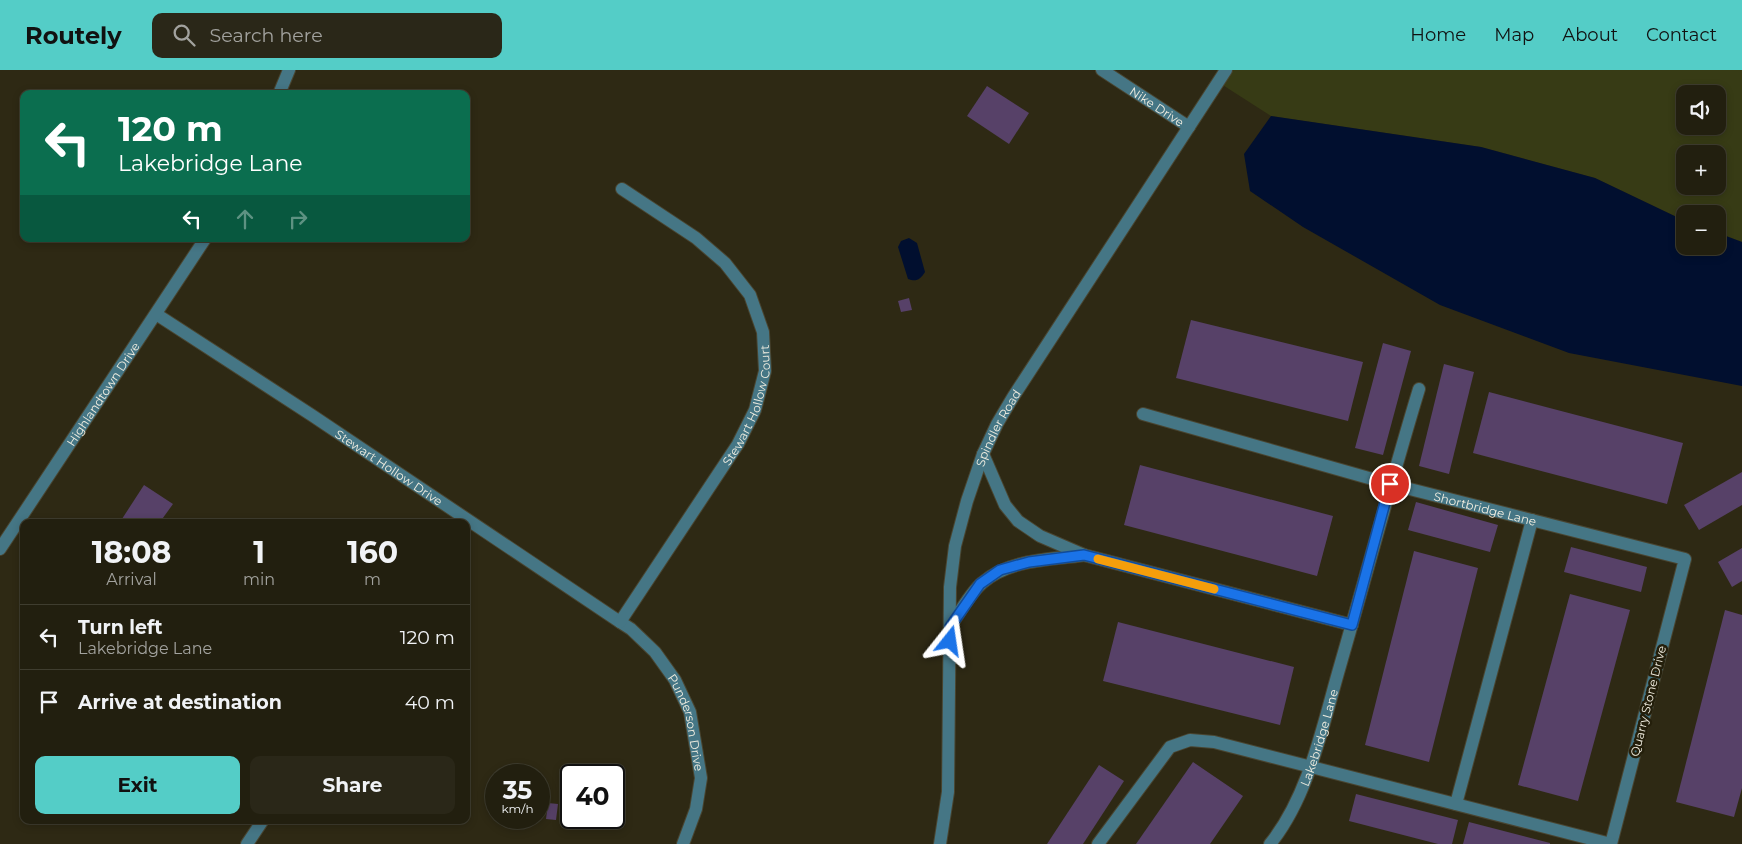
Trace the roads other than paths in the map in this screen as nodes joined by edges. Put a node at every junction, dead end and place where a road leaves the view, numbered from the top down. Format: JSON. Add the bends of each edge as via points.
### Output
{"nodes":[{"id":1,"x":290,"y":70,"type":"edge"},
{"id":2,"x":1102,"y":70,"type":"edge"},
{"id":3,"x":1226,"y":70,"type":"edge"},
{"id":4,"x":281,"y":90,"type":"edge"},
{"id":5,"x":1189,"y":127,"type":"junction"},
{"id":6,"x":622,"y":189,"type":"dead end"},
{"id":7,"x":203,"y":242,"type":"edge"},
{"id":8,"x":156,"y":314,"type":"junction"},
{"id":9,"x":1418,"y":389,"type":"dead end"},
{"id":10,"x":1143,"y":414,"type":"dead end"},
{"id":11,"x":983,"y":454,"type":"junction"},
{"id":12,"x":1390,"y":484,"type":"junction"},
{"id":13,"x":459,"y":519,"type":"edge"},
{"id":14,"x":1532,"y":520,"type":"junction"},
{"id":15,"x":470,"y":526,"type":"edge"},
{"id":16,"x":0,"y":549,"type":"edge"},
{"id":17,"x":1084,"y":555,"type":"junction"},
{"id":18,"x":1685,"y":558,"type":"joint"},
{"id":19,"x":620,"y":622,"type":"junction"},
{"id":20,"x":1352,"y":625,"type":"junction"},
{"id":21,"x":950,"y":627,"type":"junction"},
{"id":22,"x":1311,"y":767,"type":"junction"},
{"id":23,"x":1456,"y":804,"type":"junction"},
{"id":24,"x":260,"y":824,"type":"edge"},
{"id":25,"x":247,"y":844,"type":"edge"},
{"id":26,"x":683,"y":844,"type":"edge"},
{"id":27,"x":940,"y":844,"type":"edge"},
{"id":28,"x":1098,"y":844,"type":"edge"},
{"id":29,"x":1270,"y":844,"type":"edge"},
{"id":30,"x":1611,"y":844,"type":"edge"}],
"edges":[{"from":1,"to":4,"type":"street"},
{"from":2,"to":5,"type":"street","name":"Nike Drive"},
{"from":3,"to":5,"type":"street","name":"Spindler Road"},
{"from":5,"to":11,"type":"street","name":"Spindler Road","via":[[1013,397]]},
{"from":6,"to":19,"type":"street","name":"Stewart Hollow Court","via":[[696,238],[725,263],[750,294],[763,332],[765,371],[755,410],[738,444]]},
{"from":7,"to":8,"type":"street","name":"Highlandtown Drive"},
{"from":8,"to":13,"type":"street","name":"Stewart Hollow Drive","via":[[313,416]]},
{"from":8,"to":16,"type":"street","name":"Highlandtown Drive"},
{"from":9,"to":12,"type":"street","name":"Lakebridge Lane"},
{"from":10,"to":12,"type":"street","name":"Shortbridge Lane"},
{"from":11,"to":17,"type":"street","via":[[1005,505],[1018,521],[1040,536]]},
{"from":11,"to":21,"type":"street","name":"Spindler Road","via":[[955,546]]},
{"from":12,"to":14,"type":"street","name":"Shortbridge Lane"},
{"from":12,"to":20,"type":"street","name":"Lakebridge Lane"},
{"from":14,"to":18,"type":"street","name":"Shortbridge Lane"},
{"from":14,"to":23,"type":"street"},
{"from":15,"to":19,"type":"street","name":"Stewart Hollow Drive"},
{"from":17,"to":20,"type":"street"},
{"from":17,"to":21,"type":"street","via":[[1029,562],[1000,570],[980,584]]},
{"from":18,"to":30,"type":"street","name":"Quarry Stone Drive"},
{"from":19,"to":26,"type":"street","name":"Punderson Drive","via":[[656,652],[675,680],[690,712],[701,778],[696,809]]},
{"from":20,"to":22,"type":"street","name":"Lakebridge Lane"},
{"from":21,"to":27,"type":"street","name":"Spindler Road","via":[[948,792]]},
{"from":22,"to":23,"type":"street"},
{"from":22,"to":28,"type":"street","via":[[1214,742],[1190,740],[1170,747]]},
{"from":22,"to":29,"type":"street","name":"Lakebridge Lane","via":[[1284,827]]},
{"from":23,"to":30,"type":"street"},
{"from":24,"to":25,"type":"street"}]}
